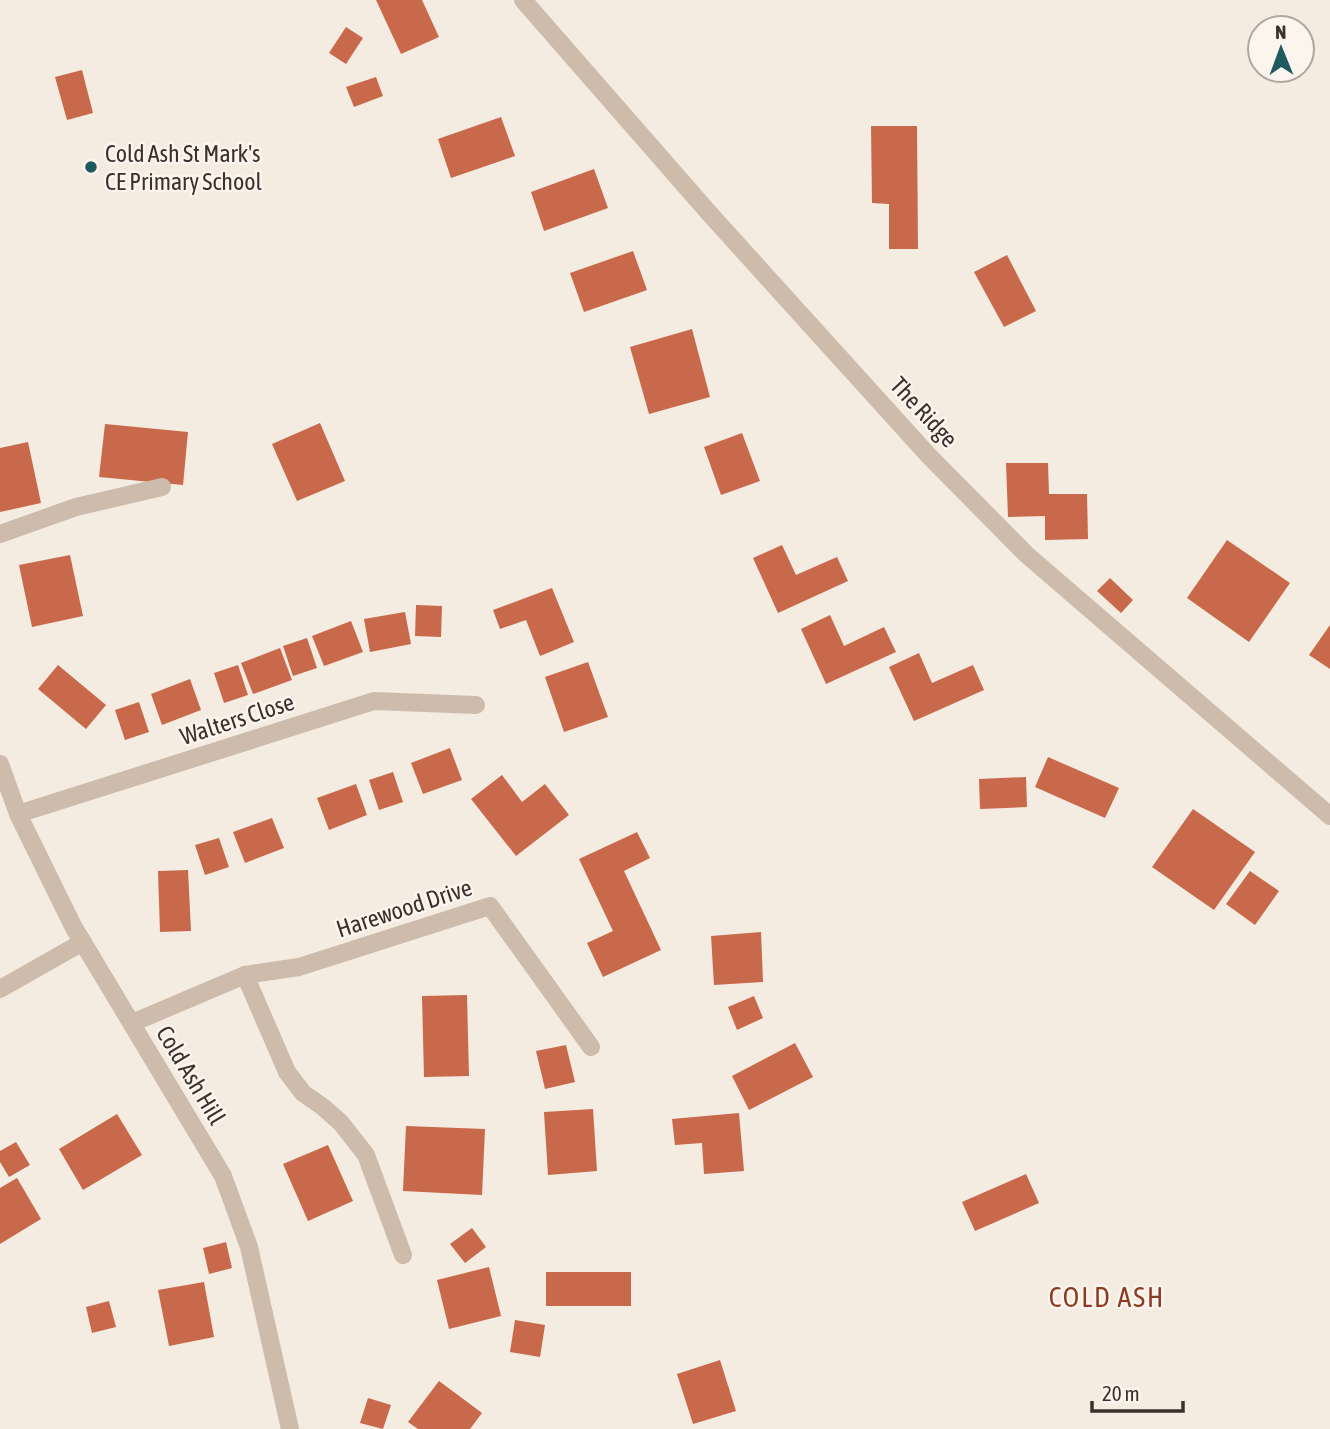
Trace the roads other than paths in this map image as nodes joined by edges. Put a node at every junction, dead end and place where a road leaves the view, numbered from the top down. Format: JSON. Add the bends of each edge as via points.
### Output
{"nodes":[{"id":1,"x":523,"y":0,"type":"edge"},
{"id":2,"x":162,"y":487,"type":"dead end"},
{"id":3,"x":0,"y":534,"type":"edge"},
{"id":4,"x":476,"y":705,"type":"dead end"},
{"id":5,"x":0,"y":764,"type":"edge"},
{"id":6,"x":18,"y":814,"type":"junction"},
{"id":7,"x":1330,"y":816,"type":"edge"},
{"id":8,"x":83,"y":942,"type":"junction"},
{"id":9,"x":245,"y":975,"type":"junction"},
{"id":10,"x":0,"y":989,"type":"edge"},
{"id":11,"x":132,"y":1023,"type":"junction"},
{"id":12,"x":591,"y":1047,"type":"dead end"},
{"id":13,"x":403,"y":1255,"type":"dead end"},
{"id":14,"x":290,"y":1429,"type":"edge"}],
"edges":[{"from":1,"to":7,"type":"street","name":"The Ridge","via":[[929,456],[1017,545]]},
{"from":2,"to":3,"type":"street","via":[[76,507]]},
{"from":4,"to":6,"type":"street","name":"Walters Close","via":[[374,701]]},
{"from":5,"to":6,"type":"street","name":"Cold Ash Hill"},
{"from":6,"to":8,"type":"street","name":"Cold Ash Hill"},
{"from":8,"to":10,"type":"street"},
{"from":8,"to":11,"type":"street","name":"Cold Ash Hill"},
{"from":9,"to":11,"type":"street","name":"Harewood Drive"},
{"from":9,"to":12,"type":"street","name":"Harewood Drive","via":[[299,967],[490,905]]},
{"from":9,"to":13,"type":"street","via":[[287,1072],[303,1093],[341,1123],[366,1155]]},
{"from":11,"to":14,"type":"street","name":"Cold Ash Hill","via":[[223,1176],[248,1247]]}]}
